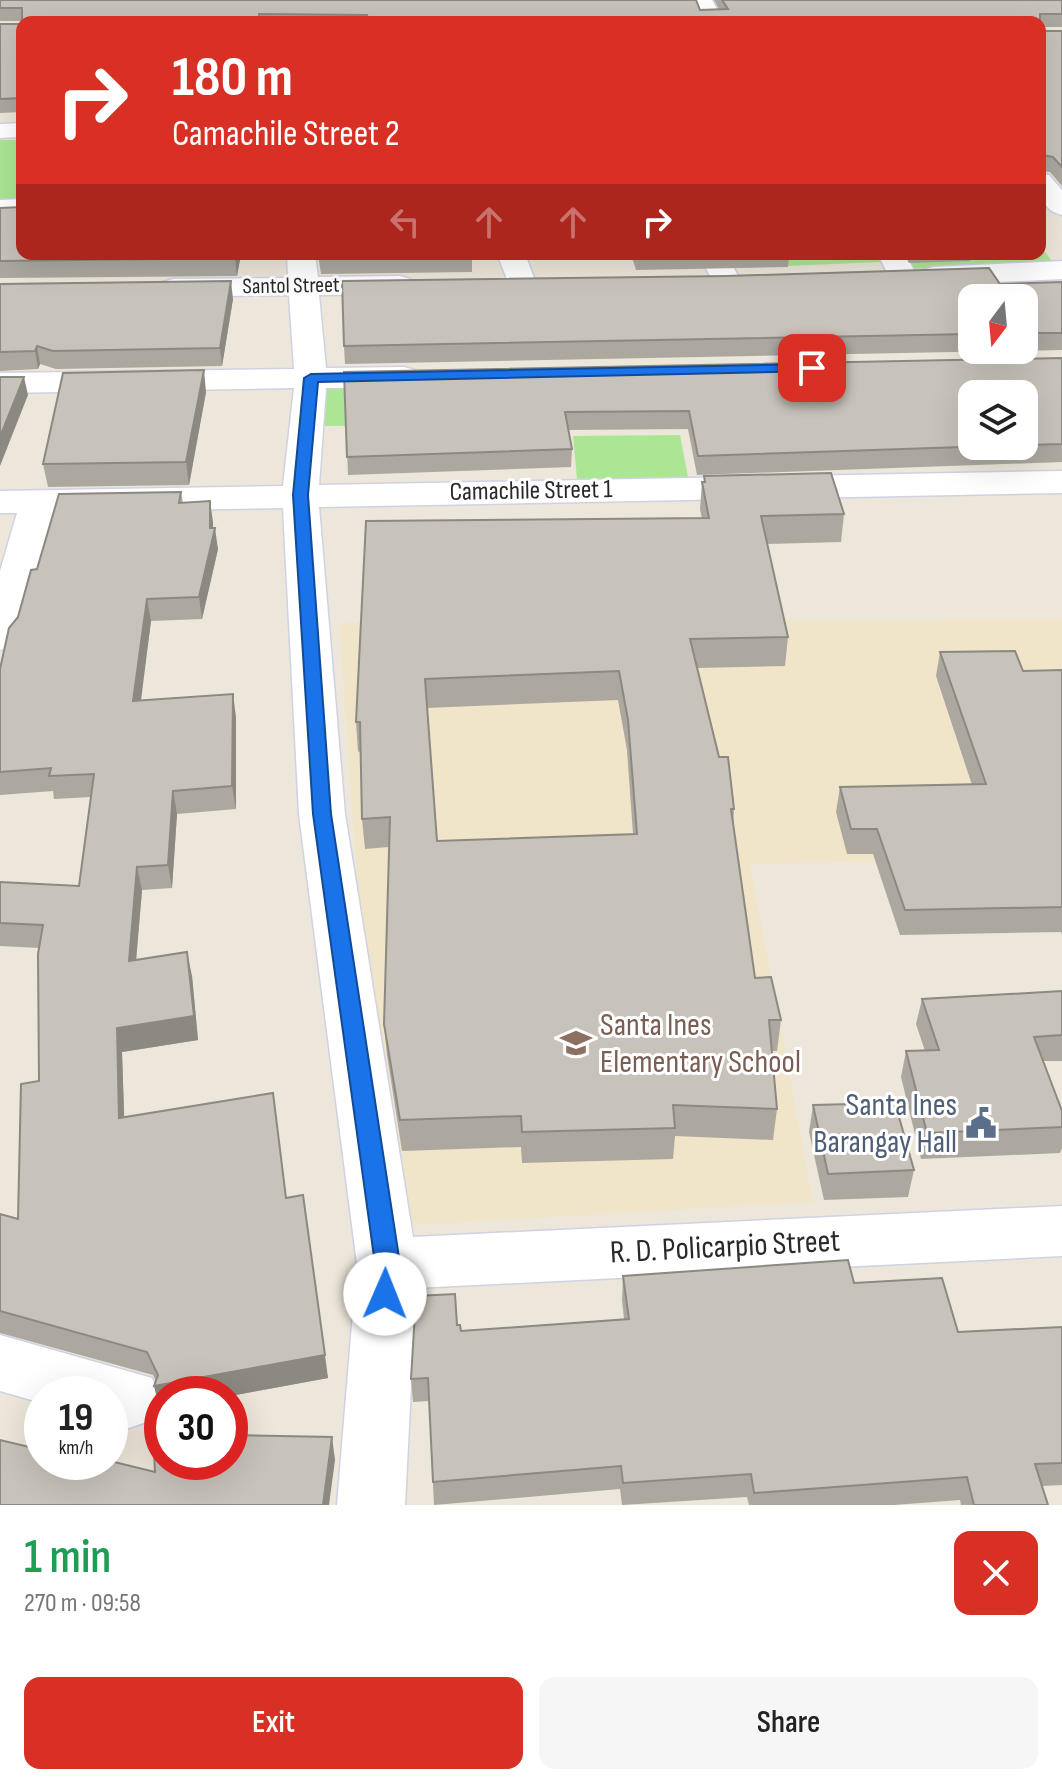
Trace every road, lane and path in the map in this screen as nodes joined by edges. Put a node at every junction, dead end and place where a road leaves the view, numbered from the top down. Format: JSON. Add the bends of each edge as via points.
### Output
{"nodes":[{"id":1,"x":1046,"y":188,"type":"edge"},
{"id":2,"x":1062,"y":207,"type":"edge"},
{"id":3,"x":513,"y":260,"type":"edge"},
{"id":4,"x":718,"y":260,"type":"edge"},
{"id":5,"x":897,"y":265,"type":"edge"},
{"id":6,"x":302,"y":270,"type":"edge"},
{"id":7,"x":1062,"y":270,"type":"edge"},
{"id":8,"x":872,"y":278,"type":"edge"},
{"id":9,"x":694,"y":282,"type":"edge"},
{"id":10,"x":521,"y":283,"type":"junction"},
{"id":11,"x":553,"y":283,"type":"edge"},
{"id":12,"x":490,"y":284,"type":"edge"},
{"id":13,"x":428,"y":285,"type":"edge"},
{"id":14,"x":143,"y":288,"type":"edge"},
{"id":15,"x":439,"y":376,"type":"edge"},
{"id":16,"x":311,"y":378,"type":"junction"},
{"id":17,"x":0,"y":383,"type":"edge"},
{"id":18,"x":1062,"y":482,"type":"edge"},
{"id":19,"x":300,"y":495,"type":"junction"},
{"id":20,"x":39,"y":501,"type":"junction"},
{"id":21,"x":0,"y":502,"type":"edge"},
{"id":22,"x":0,"y":638,"type":"edge"},
{"id":23,"x":1062,"y":1231,"type":"edge"},
{"id":24,"x":387,"y":1264,"type":"junction"},
{"id":25,"x":0,"y":1363,"type":"edge"},
{"id":26,"x":129,"y":1399,"type":"dead end"},
{"id":27,"x":371,"y":1505,"type":"edge"}],
"edges":[{"from":1,"to":2,"type":"street"},
{"from":3,"to":10,"type":"street"},
{"from":4,"to":9,"type":"street","via":[[740,281]]},
{"from":5,"to":7,"type":"street"},
{"from":5,"to":8,"type":"street"},
{"from":6,"to":13,"type":"street","name":"Santol Street"},
{"from":6,"to":14,"type":"street","name":"Santol Street"},
{"from":6,"to":16,"type":"street"},
{"from":10,"to":11,"type":"street"},
{"from":10,"to":12,"type":"street"},
{"from":15,"to":16,"type":"street"},
{"from":16,"to":17,"type":"street"},
{"from":16,"to":19,"type":"street"},
{"from":18,"to":19,"type":"street","name":"Camachile Street 1"},
{"from":19,"to":20,"type":"street","name":"Camachile Street 1"},
{"from":19,"to":24,"type":"street","via":[[322,814]]},
{"from":20,"to":21,"type":"street","name":"Camachile Street 1"},
{"from":20,"to":22,"type":"street"},
{"from":23,"to":24,"type":"street","name":"R. D. Policarpio Street"},
{"from":24,"to":27,"type":"street"},
{"from":25,"to":26,"type":"street"}]}
